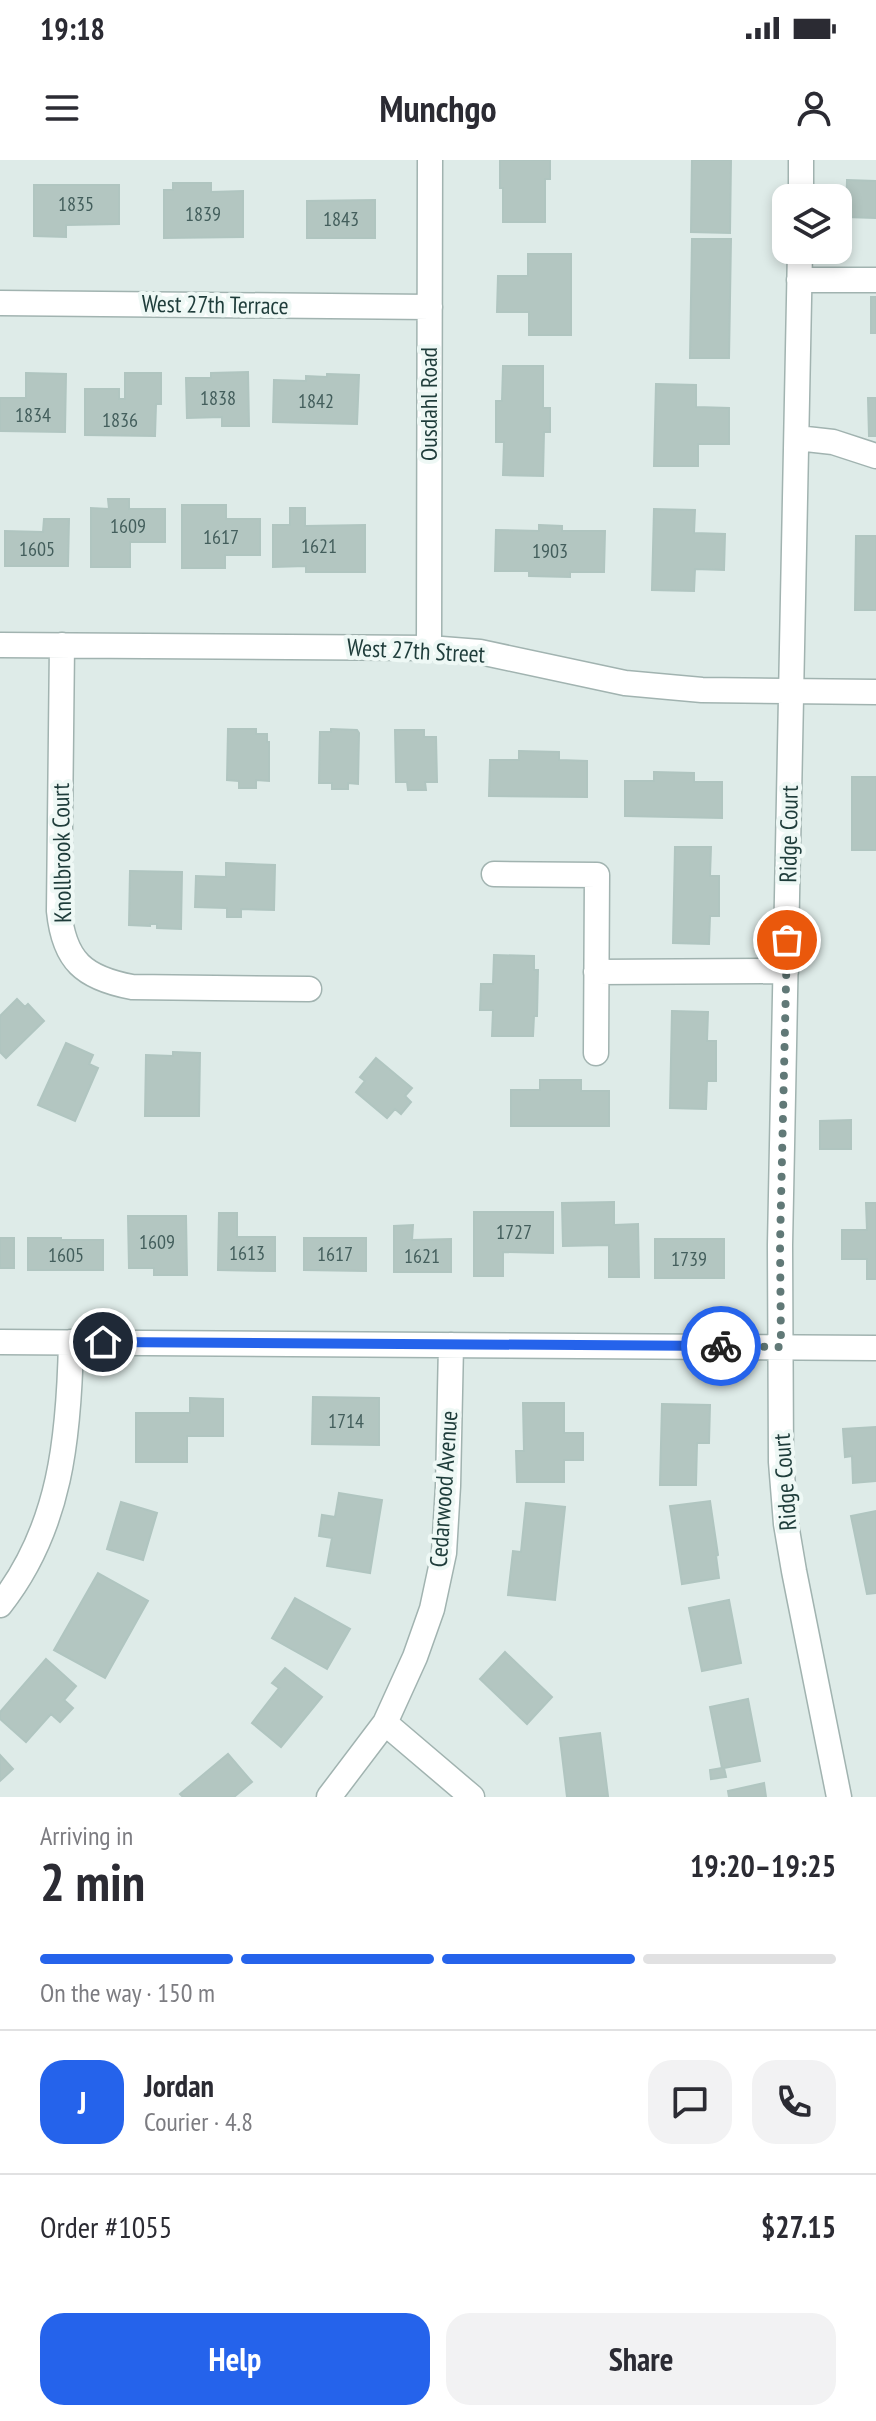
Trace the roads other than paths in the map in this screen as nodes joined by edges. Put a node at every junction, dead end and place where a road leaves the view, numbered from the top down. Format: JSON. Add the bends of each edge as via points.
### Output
{"nodes":[{"id":1,"x":430,"y":160,"type":"edge"},
{"id":2,"x":801,"y":160,"type":"edge"},
{"id":3,"x":801,"y":184,"type":"edge"},
{"id":4,"x":800,"y":264,"type":"edge"},
{"id":5,"x":799,"y":280,"type":"junction"},
{"id":6,"x":876,"y":280,"type":"edge"},
{"id":7,"x":0,"y":303,"type":"edge"},
{"id":8,"x":430,"y":307,"type":"junction"},
{"id":9,"x":797,"y":438,"type":"junction"},
{"id":10,"x":876,"y":456,"type":"edge"},
{"id":11,"x":0,"y":645,"type":"edge"},
{"id":12,"x":62,"y":645,"type":"junction"},
{"id":13,"x":429,"y":648,"type":"junction"},
{"id":14,"x":792,"y":692,"type":"junction"},
{"id":15,"x":876,"y":692,"type":"edge"},
{"id":16,"x":494,"y":874,"type":"dead end"},
{"id":17,"x":786,"y":971,"type":"junction"},
{"id":18,"x":596,"y":972,"type":"junction"},
{"id":19,"x":309,"y":989,"type":"dead end"},
{"id":20,"x":596,"y":1053,"type":"dead end"},
{"id":21,"x":0,"y":1342,"type":"edge"},
{"id":22,"x":71,"y":1342,"type":"junction"},
{"id":23,"x":451,"y":1345,"type":"junction"},
{"id":24,"x":781,"y":1347,"type":"junction"},
{"id":25,"x":876,"y":1348,"type":"edge"},
{"id":26,"x":0,"y":1605,"type":"edge"},
{"id":27,"x":385,"y":1723,"type":"junction"},
{"id":28,"x":329,"y":1797,"type":"edge"},
{"id":29,"x":472,"y":1797,"type":"edge"},
{"id":30,"x":839,"y":1797,"type":"edge"}],
"edges":[{"from":1,"to":8,"type":"street","name":"Ousdahl Road"},
{"from":2,"to":3,"type":"street"},
{"from":4,"to":5,"type":"street","name":"Ridge Court"},
{"from":5,"to":6,"type":"street"},
{"from":5,"to":9,"type":"street","name":"Ridge Court"},
{"from":7,"to":8,"type":"street","name":"West 27th Terrace"},
{"from":8,"to":13,"type":"street","name":"Ousdahl Road"},
{"from":9,"to":10,"type":"street","via":[[833,442]]},
{"from":9,"to":14,"type":"street","name":"Ridge Court"},
{"from":11,"to":12,"type":"street","name":"West 27th Street"},
{"from":12,"to":13,"type":"street","name":"West 27th Street"},
{"from":12,"to":19,"type":"street","name":"Knollbrook Court","via":[[59,911],[61,932],[73,957],[89,973],[132,987]]},
{"from":13,"to":14,"type":"street","name":"West 27th Street","via":[[480,652],[625,683]]},
{"from":14,"to":15,"type":"street","name":"West 27th Street"},
{"from":14,"to":17,"type":"street","name":"Ridge Court"},
{"from":16,"to":18,"type":"street","via":[[597,875]]},
{"from":17,"to":18,"type":"street"},
{"from":17,"to":24,"type":"street","name":"Ridge Court"},
{"from":18,"to":20,"type":"street"},
{"from":21,"to":22,"type":"street"},
{"from":22,"to":23,"type":"street"},
{"from":22,"to":26,"type":"street","via":[[70,1403],[53,1503],[33,1552]]},
{"from":23,"to":24,"type":"street"},
{"from":23,"to":27,"type":"street","name":"Cedarwood Avenue","via":[[444,1553],[432,1609]]},
{"from":24,"to":25,"type":"street"},
{"from":24,"to":30,"type":"street","name":"Ridge Court","via":[[786,1524]]},
{"from":27,"to":28,"type":"street","name":"Cedarwood Avenue"},
{"from":27,"to":29,"type":"street"}]}
